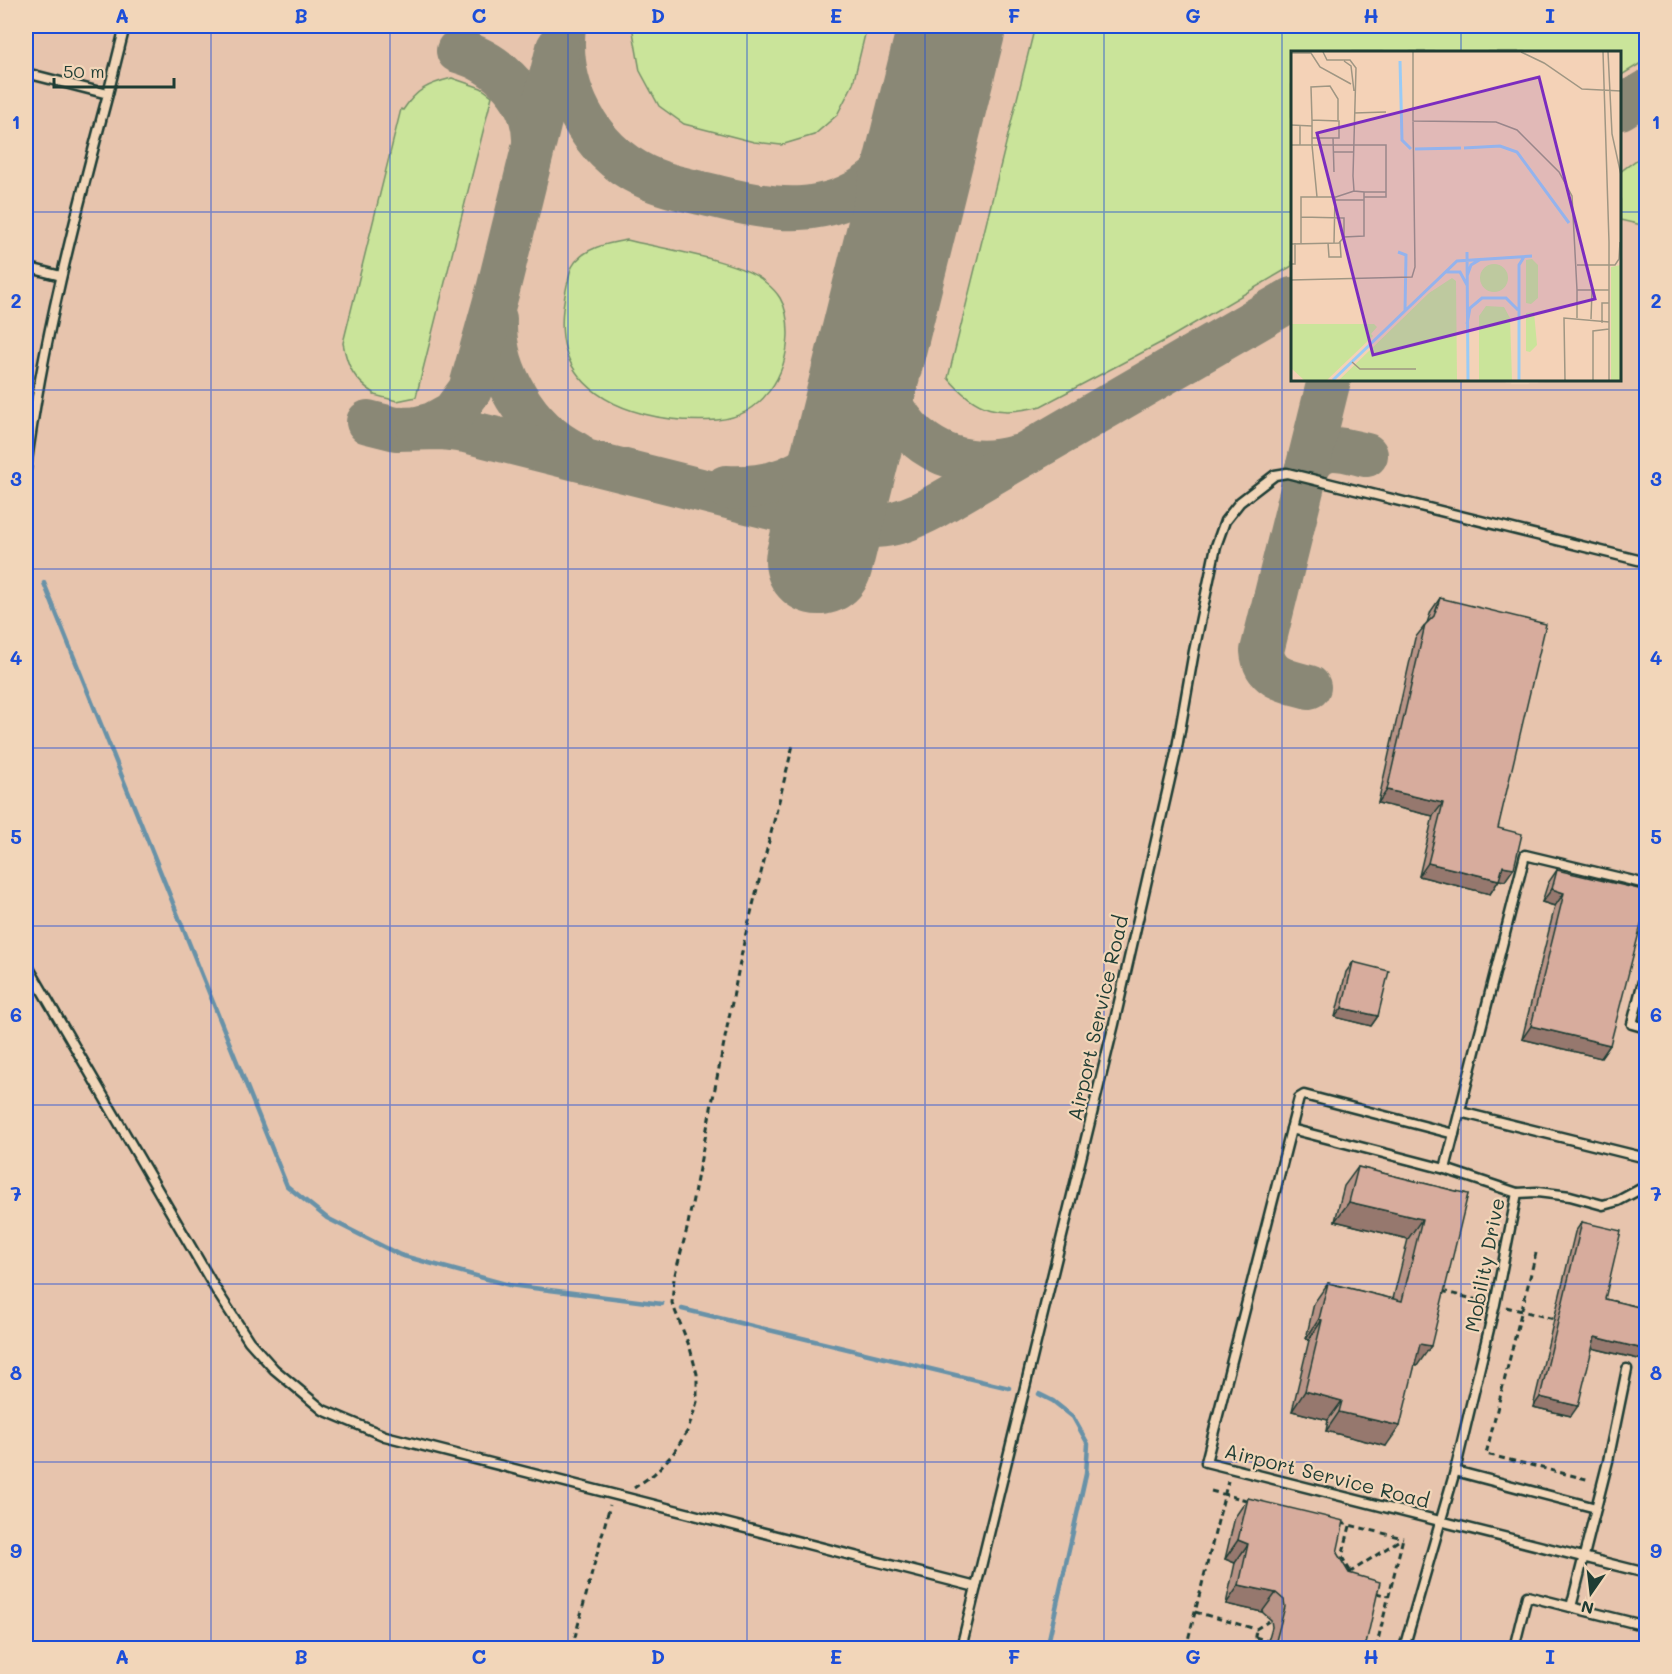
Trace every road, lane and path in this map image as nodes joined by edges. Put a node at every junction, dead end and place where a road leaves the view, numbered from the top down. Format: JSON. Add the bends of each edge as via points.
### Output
{"nodes":[{"id":1,"x":125,"y":26,"type":"edge"},
{"id":2,"x":26,"y":73,"type":"edge"},
{"id":3,"x":108,"y":94,"type":"junction"},
{"id":4,"x":26,"y":267,"type":"edge"},
{"id":5,"x":62,"y":276,"type":"junction"},
{"id":6,"x":26,"y":469,"type":"edge"},
{"id":7,"x":1647,"y":562,"type":"edge"},
{"id":8,"x":793,"y":744,"type":"dead end"},
{"id":9,"x":1647,"y":884,"type":"edge"},
{"id":10,"x":26,"y":963,"type":"edge"},
{"id":11,"x":1647,"y":969,"type":"edge"},
{"id":12,"x":1647,"y":1028,"type":"edge"},
{"id":13,"x":1460,"y":1112,"type":"junction"},
{"id":14,"x":1291,"y":1129,"type":"junction"},
{"id":15,"x":1454,"y":1134,"type":"junction"},
{"id":16,"x":1647,"y":1158,"type":"edge"},
{"id":17,"x":1445,"y":1169,"type":"junction"},
{"id":18,"x":1647,"y":1186,"type":"edge"},
{"id":19,"x":1517,"y":1193,"type":"junction"},
{"id":20,"x":1536,"y":1253,"type":"dead end"},
{"id":21,"x":1436,"y":1289,"type":"edge"},
{"id":22,"x":1479,"y":1300,"type":"dead end"},
{"id":23,"x":1508,"y":1308,"type":"dead end"},
{"id":24,"x":1521,"y":1311,"type":"junction"},
{"id":25,"x":1554,"y":1319,"type":"dead end"},
{"id":26,"x":1627,"y":1369,"type":"dead end"},
{"id":27,"x":1455,"y":1471,"type":"junction"},
{"id":28,"x":1590,"y":1480,"type":"dead end"},
{"id":29,"x":1228,"y":1481,"type":"dead end"},
{"id":30,"x":1211,"y":1491,"type":"dead end"},
{"id":31,"x":613,"y":1494,"type":"junction"},
{"id":32,"x":1225,"y":1495,"type":"junction"},
{"id":33,"x":1260,"y":1504,"type":"edge"},
{"id":34,"x":1596,"y":1508,"type":"junction"},
{"id":35,"x":1441,"y":1522,"type":"junction"},
{"id":36,"x":1340,"y":1523,"type":"edge"},
{"id":37,"x":1350,"y":1526,"type":"junction"},
{"id":38,"x":1403,"y":1538,"type":"junction"},
{"id":39,"x":1583,"y":1558,"type":"junction"},
{"id":40,"x":1350,"y":1572,"type":"junction"},
{"id":41,"x":1647,"y":1573,"type":"edge"},
{"id":42,"x":1340,"y":1578,"type":"edge"},
{"id":43,"x":1356,"y":1581,"type":"edge"},
{"id":44,"x":976,"y":1587,"type":"junction"},
{"id":45,"x":1372,"y":1592,"type":"edge"},
{"id":46,"x":1389,"y":1596,"type":"junction"},
{"id":47,"x":1571,"y":1607,"type":"junction"},
{"id":48,"x":1195,"y":1612,"type":"junction"},
{"id":49,"x":1269,"y":1621,"type":"dead end"},
{"id":50,"x":1647,"y":1626,"type":"edge"},
{"id":51,"x":1256,"y":1629,"type":"junction"},
{"id":52,"x":1255,"y":1637,"type":"junction"},
{"id":53,"x":1268,"y":1641,"type":"dead end"},
{"id":54,"x":572,"y":1648,"type":"edge"},
{"id":55,"x":961,"y":1648,"type":"edge"},
{"id":56,"x":1186,"y":1648,"type":"edge"},
{"id":57,"x":1253,"y":1648,"type":"edge"},
{"id":58,"x":1376,"y":1648,"type":"edge"},
{"id":59,"x":1404,"y":1648,"type":"edge"},
{"id":60,"x":1514,"y":1648,"type":"edge"}],
"edges":[{"from":1,"to":3,"type":"lane"},
{"from":2,"to":3,"type":"lane"},
{"from":3,"to":5,"type":"lane"},
{"from":4,"to":5,"type":"lane"},
{"from":5,"to":6,"type":"lane"},
{"from":7,"to":44,"type":"lane","name":"Airport Service Road","via":[[1287,473],[1259,485],[1225,520],[1216,546],[1176,753],[1119,1002]]},
{"from":8,"to":31,"type":"path","via":[[745,937],[674,1278],[672,1304],[697,1374],[697,1402],[688,1430],[673,1454],[635,1487]]},
{"from":9,"to":13,"type":"lane","via":[[1525,855]]},
{"from":10,"to":31,"type":"lane","via":[[216,1290],[249,1341],[274,1369],[323,1410],[384,1436]]},
{"from":11,"to":12,"type":"lane","via":[[1632,1024]]},
{"from":13,"to":15,"type":"lane"},
{"from":13,"to":16,"type":"lane"},
{"from":14,"to":15,"type":"lane","via":[[1299,1098],[1304,1095]]},
{"from":14,"to":17,"type":"lane","name":"Mobility Drive"},
{"from":14,"to":35,"type":"lane","name":"Airport Service Road","via":[[1206,1462]]},
{"from":15,"to":17,"type":"lane"},
{"from":17,"to":19,"type":"lane","name":"Mobility Drive"},
{"from":18,"to":19,"type":"lane","via":[[1603,1205],[1559,1195]]},
{"from":19,"to":27,"type":"lane","name":"Mobility Drive"},
{"from":20,"to":24,"type":"path"},
{"from":21,"to":22,"type":"path"},
{"from":23,"to":24,"type":"path"},
{"from":24,"to":25,"type":"path"},
{"from":24,"to":28,"type":"path","via":[[1486,1454]]},
{"from":26,"to":34,"type":"lane"},
{"from":27,"to":34,"type":"lane"},
{"from":27,"to":35,"type":"lane","name":"Mobility Drive"},
{"from":29,"to":32,"type":"path"},
{"from":30,"to":32,"type":"path"},
{"from":31,"to":44,"type":"lane"},
{"from":31,"to":54,"type":"path"},
{"from":32,"to":33,"type":"path"},
{"from":32,"to":48,"type":"path"},
{"from":34,"to":39,"type":"lane"},
{"from":35,"to":39,"type":"lane","name":"Airport Service Road"},
{"from":35,"to":59,"type":"lane","name":"Mobility Drive"},
{"from":36,"to":37,"type":"path"},
{"from":37,"to":38,"type":"path"},
{"from":37,"to":40,"type":"path","via":[[1342,1557]]},
{"from":38,"to":40,"type":"path"},
{"from":38,"to":46,"type":"path"},
{"from":39,"to":41,"type":"lane","name":"Airport Service Road"},
{"from":39,"to":47,"type":"lane"},
{"from":40,"to":42,"type":"path"},
{"from":40,"to":43,"type":"path"},
{"from":44,"to":55,"type":"lane","name":"Airport Service Road"},
{"from":45,"to":46,"type":"path"},
{"from":46,"to":58,"type":"path"},
{"from":47,"to":50,"type":"lane"},
{"from":47,"to":60,"type":"lane","via":[[1527,1596]]},
{"from":48,"to":51,"type":"path"},
{"from":48,"to":56,"type":"path"},
{"from":49,"to":51,"type":"path"},
{"from":51,"to":52,"type":"path"},
{"from":52,"to":53,"type":"path"},
{"from":52,"to":57,"type":"path"}]}
